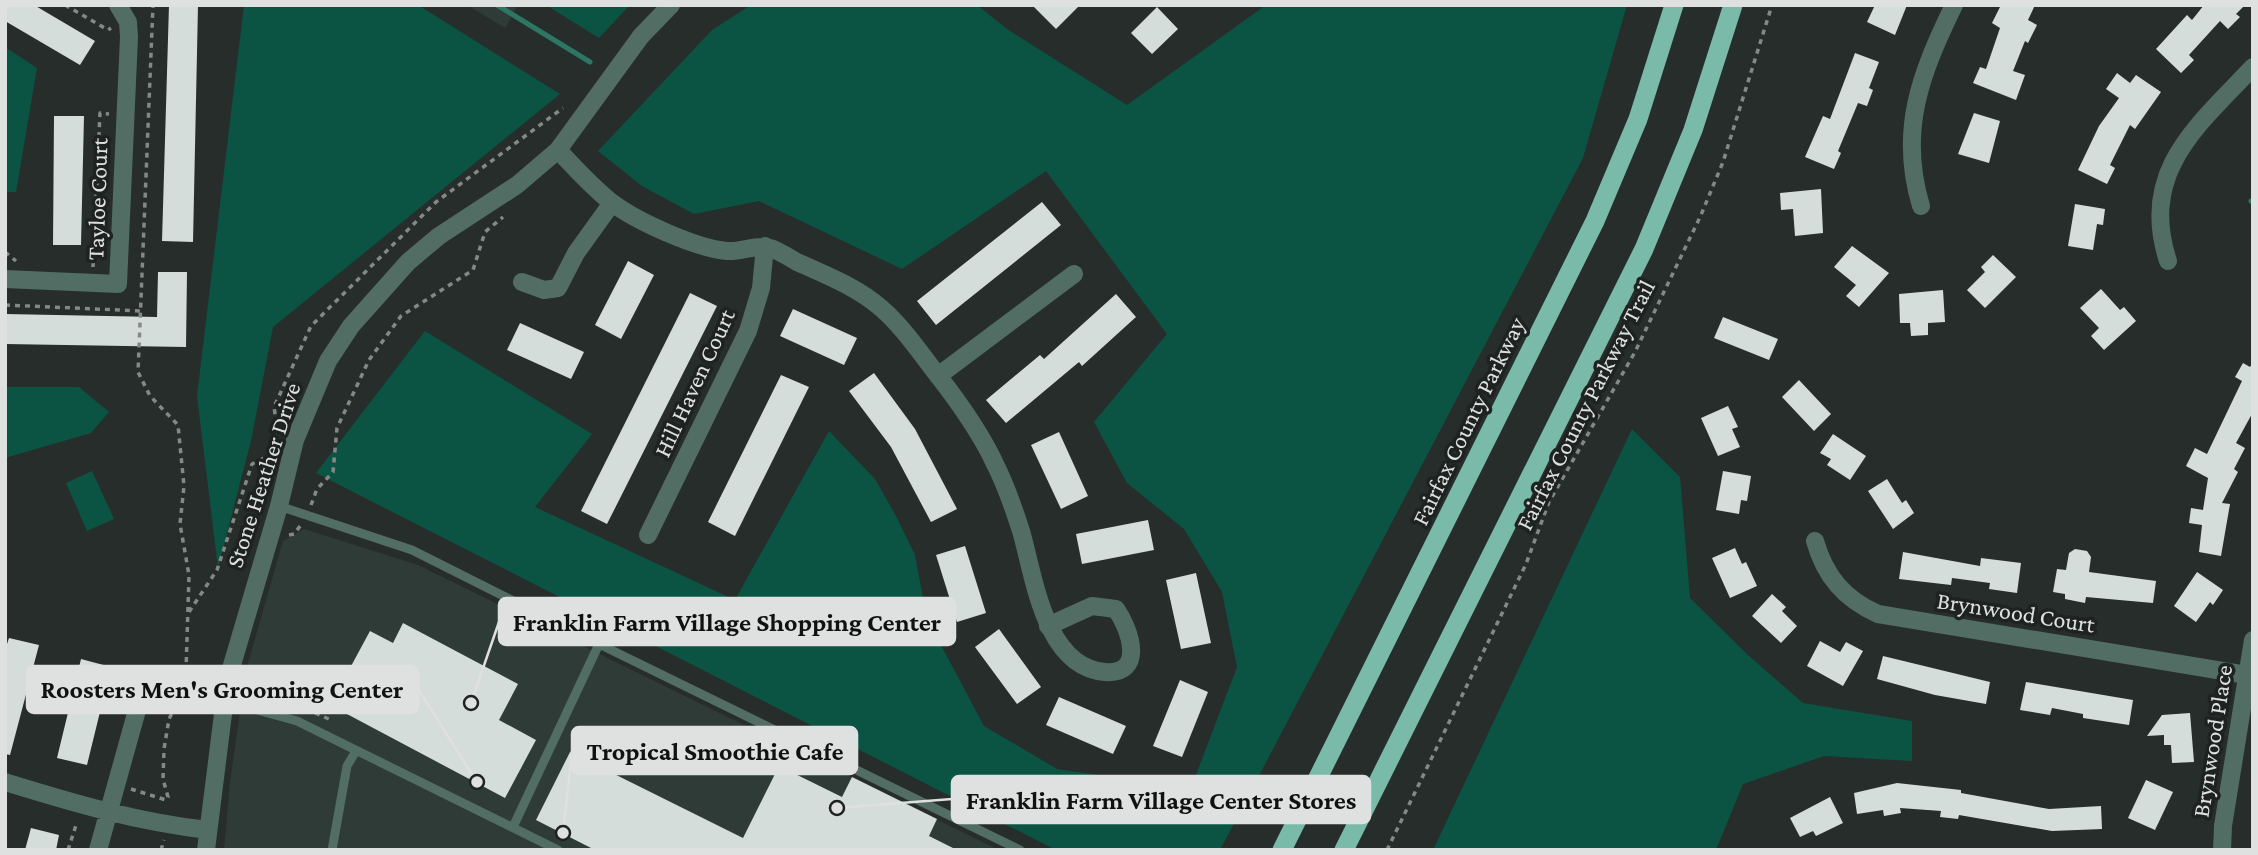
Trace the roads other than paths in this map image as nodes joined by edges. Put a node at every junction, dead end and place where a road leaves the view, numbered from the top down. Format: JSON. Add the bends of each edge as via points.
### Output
{"nodes":[{"id":1,"x":118,"y":5,"type":"edge"},
{"id":2,"x":671,"y":5,"type":"edge"},
{"id":3,"x":1674,"y":5,"type":"edge"},
{"id":4,"x":1733,"y":5,"type":"edge"},
{"id":5,"x":1954,"y":5,"type":"edge"},
{"id":6,"x":2253,"y":67,"type":"edge"},
{"id":7,"x":558,"y":149,"type":"junction"},
{"id":8,"x":612,"y":203,"type":"junction"},
{"id":9,"x":1921,"y":206,"type":"dead end"},
{"id":10,"x":765,"y":246,"type":"junction"},
{"id":11,"x":2168,"y":261,"type":"dead end"},
{"id":12,"x":1074,"y":274,"type":"dead end"},
{"id":13,"x":5,"y":279,"type":"edge"},
{"id":14,"x":522,"y":282,"type":"dead end"},
{"id":15,"x":938,"y":376,"type":"junction"},
{"id":16,"x":279,"y":506,"type":"junction"},
{"id":17,"x":648,"y":535,"type":"dead end"},
{"id":18,"x":1815,"y":541,"type":"dead end"},
{"id":19,"x":1048,"y":626,"type":"junction"},
{"id":20,"x":2253,"y":640,"type":"edge"},
{"id":21,"x":599,"y":644,"type":"junction"},
{"id":22,"x":2247,"y":675,"type":"junction"},
{"id":23,"x":145,"y":685,"type":"dead end"},
{"id":24,"x":225,"y":701,"type":"junction"},
{"id":25,"x":356,"y":751,"type":"junction"},
{"id":26,"x":5,"y":782,"type":"edge"},
{"id":27,"x":108,"y":814,"type":"junction"},
{"id":28,"x":513,"y":827,"type":"junction"},
{"id":29,"x":208,"y":830,"type":"junction"},
{"id":30,"x":552,"y":848,"type":"edge"},
{"id":31,"x":98,"y":850,"type":"edge"},
{"id":32,"x":205,"y":850,"type":"edge"},
{"id":33,"x":332,"y":850,"type":"edge"},
{"id":34,"x":1020,"y":850,"type":"edge"},
{"id":35,"x":1282,"y":850,"type":"edge"},
{"id":36,"x":1345,"y":850,"type":"edge"},
{"id":37,"x":2222,"y":850,"type":"edge"}],
"edges":[{"from":1,"to":13,"type":"street","name":"Tayloe Court","via":[[128,22],[118,284]]},
{"from":2,"to":7,"type":"street","name":"Stone Heather Drive","via":[[641,36]]},
{"from":3,"to":35,"type":"highway","name":"Fairfax County Parkway","via":[[1607,196]]},
{"from":4,"to":36,"type":"highway","via":[[1693,130],[1644,249]]},
{"from":5,"to":9,"type":"street","via":[[1927,59],[1917,92],[1912,157]]},
{"from":6,"to":11,"type":"street","via":[[2185,143],[2169,168],[2158,212]]},
{"from":7,"to":8,"type":"street"},
{"from":7,"to":16,"type":"street","name":"Stone Heather Drive","via":[[517,185],[408,262],[351,326],[310,400]]},
{"from":8,"to":10,"type":"street","via":[[705,248],[729,251]]},
{"from":8,"to":14,"type":"street","via":[[576,253],[558,288],[544,290]]},
{"from":10,"to":15,"type":"street","via":[[859,292],[881,308]]},
{"from":10,"to":17,"type":"street","name":"Hill Haven Court","via":[[761,288],[748,331]]},
{"from":12,"to":15,"type":"street"},
{"from":15,"to":19,"type":"street","via":[[997,467],[1021,530]]},
{"from":16,"to":21,"type":"lane","via":[[412,550]]},
{"from":16,"to":24,"type":"street","name":"Stone Heather Drive","via":[[250,597]]},
{"from":18,"to":22,"type":"street","name":"Brynwood Court","via":[[1830,578],[1844,593],[1878,614]]},
{"from":19,"to":19,"type":"street","via":[[1088,667],[1116,672],[1130,660],[1131,637],[1116,609],[1091,606]]},
{"from":20,"to":22,"type":"street","name":"Brynwood Place"},
{"from":21,"to":28,"type":"lane"},
{"from":21,"to":34,"type":"lane"},
{"from":22,"to":37,"type":"street","name":"Brynwood Place"},
{"from":23,"to":27,"type":"street"},
{"from":24,"to":25,"type":"lane","via":[[297,721]]},
{"from":24,"to":29,"type":"street","name":"Stone Heather Drive"},
{"from":25,"to":28,"type":"lane"},
{"from":25,"to":33,"type":"lane","via":[[347,766]]},
{"from":26,"to":27,"type":"street"},
{"from":27,"to":29,"type":"street"},
{"from":27,"to":31,"type":"street"},
{"from":28,"to":30,"type":"lane"},
{"from":29,"to":32,"type":"street","name":"Stone Heather Drive"}]}
